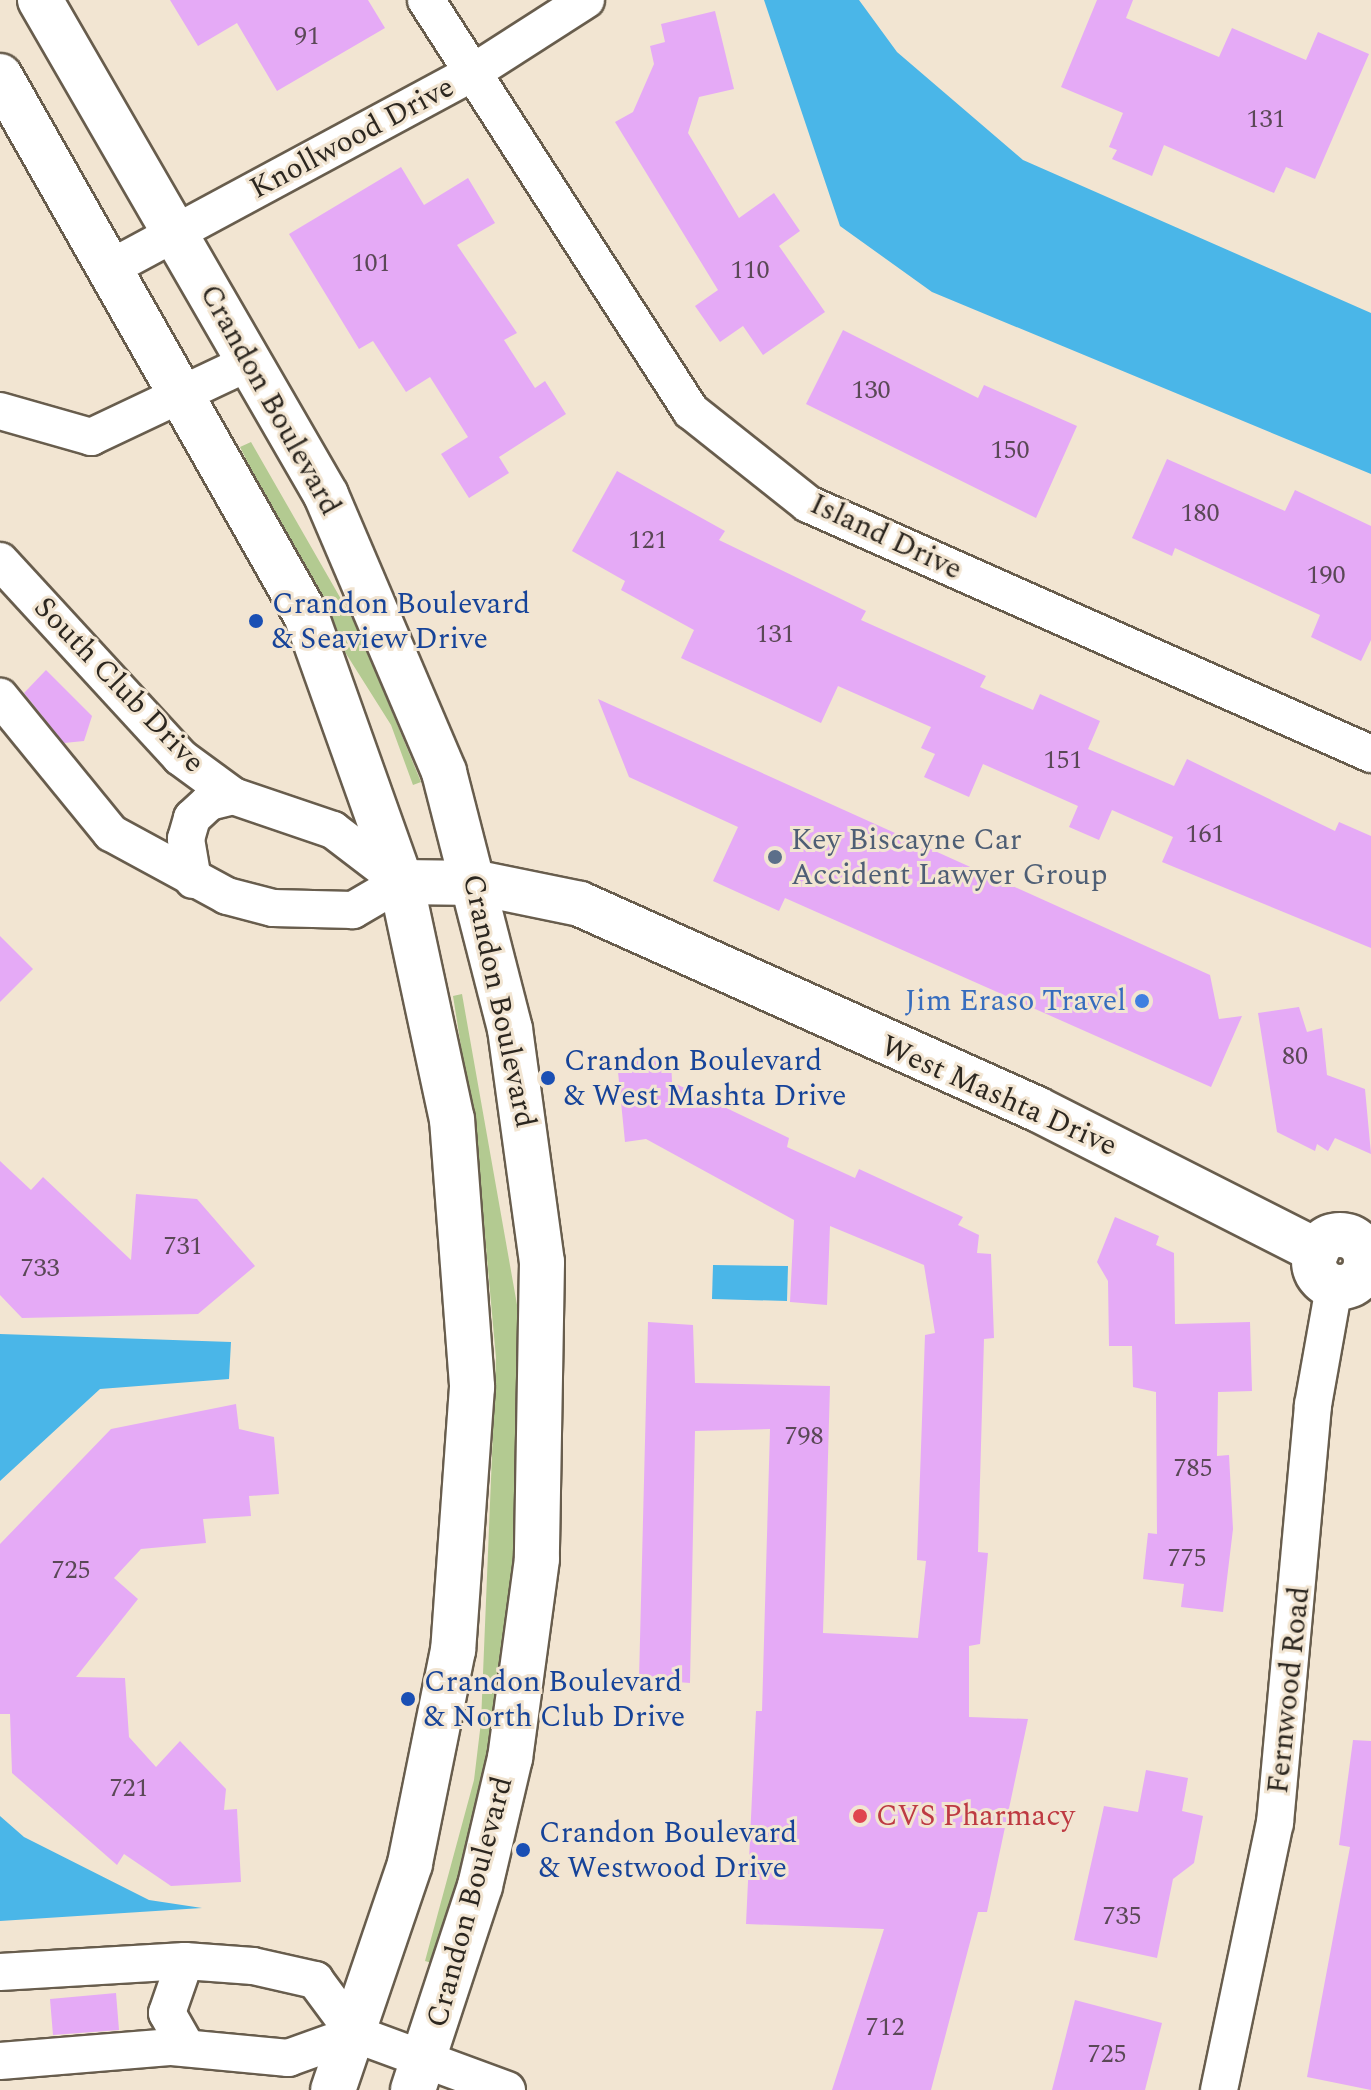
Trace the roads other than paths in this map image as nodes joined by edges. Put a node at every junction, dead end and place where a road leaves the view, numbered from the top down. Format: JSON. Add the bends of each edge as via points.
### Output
{"nodes":[{"id":1,"x":40,"y":0,"type":"edge"},
{"id":2,"x":426,"y":0,"type":"edge"},
{"id":3,"x":586,"y":0,"type":"edge"},
{"id":4,"x":469,"y":75,"type":"junction"},
{"id":5,"x":0,"y":76,"type":"edge"},
{"id":6,"x":176,"y":232,"type":"junction"},
{"id":7,"x":112,"y":267,"type":"junction"},
{"id":8,"x":250,"y":362,"type":"junction"},
{"id":9,"x":185,"y":396,"type":"junction"},
{"id":10,"x":0,"y":411,"type":"edge"},
{"id":11,"x":0,"y":561,"type":"edge"},
{"id":12,"x":0,"y":697,"type":"edge"},
{"id":13,"x":1371,"y":754,"type":"edge"},
{"id":14,"x":233,"y":796,"type":"junction"},
{"id":15,"x":193,"y":880,"type":"junction"},
{"id":16,"x":401,"y":882,"type":"junction"},
{"id":17,"x":478,"y":883,"type":"junction"},
{"id":18,"x":1346,"y":1272,"type":"edge"},
{"id":19,"x":185,"y":1961,"type":"junction"},
{"id":20,"x":0,"y":1972,"type":"edge"},
{"id":21,"x":355,"y":2034,"type":"junction"},
{"id":22,"x":187,"y":2048,"type":"junction"},
{"id":23,"x":0,"y":2061,"type":"edge"},
{"id":24,"x":420,"y":2073,"type":"edge"},
{"id":25,"x":333,"y":2090,"type":"edge"},
{"id":26,"x":507,"y":2090,"type":"edge"},
{"id":27,"x":1219,"y":2090,"type":"edge"}],
"edges":[{"from":1,"to":6,"type":"main road","name":"Crandon Boulevard"},
{"from":2,"to":4,"type":"street","name":"Island Drive"},
{"from":3,"to":4,"type":"street","name":"Knollwood Drive"},
{"from":4,"to":6,"type":"street","name":"Knollwood Drive"},
{"from":4,"to":13,"type":"street","name":"Island Drive","via":[[691,411],[808,504]]},
{"from":5,"to":7,"type":"main road"},
{"from":6,"to":7,"type":"street","name":"Knollwood Drive"},
{"from":6,"to":8,"type":"main road","name":"Crandon Boulevard"},
{"from":7,"to":9,"type":"main road"},
{"from":8,"to":9,"type":"street"},
{"from":8,"to":17,"type":"main road","name":"Crandon Boulevard","via":[[326,495],[409,677]]},
{"from":9,"to":10,"type":"street","via":[[91,437]]},
{"from":9,"to":16,"type":"main road","via":[[306,615]]},
{"from":11,"to":14,"type":"street","name":"South Club Drive","via":[[180,757]]},
{"from":12,"to":15,"type":"street","via":[[84,808],[111,833]]},
{"from":14,"to":15,"type":"street","via":[[209,802],[192,818],[186,839]]},
{"from":14,"to":16,"type":"street","name":"South Club Drive","via":[[333,830]]},
{"from":15,"to":16,"type":"street","via":[[273,908],[316,912],[353,910]]},
{"from":16,"to":17,"type":"main road","name":"West Mashta Drive"},
{"from":16,"to":21,"type":"main road","via":[[452,1119],[466,1250],[470,1445],[453,1650],[432,1773]]},
{"from":17,"to":18,"type":"main road","name":"West Mashta Drive","via":[[580,904],[1037,1109]]},
{"from":17,"to":24,"type":"main road","name":"Crandon Boulevard","via":[[530,1152],[542,1262],[544,1425],[537,1559],[510,1758],[468,1928]]},
{"from":18,"to":27,"type":"street","name":"Fernwood Road","via":[[1313,1405],[1275,1823]]},
{"from":19,"to":20,"type":"street"},
{"from":19,"to":21,"type":"street","via":[[315,1980]]},
{"from":19,"to":22,"type":"street","via":[[167,2013]]},
{"from":21,"to":22,"type":"street","via":[[288,2058]]},
{"from":21,"to":24,"type":"street"},
{"from":21,"to":25,"type":"main road"},
{"from":22,"to":23,"type":"street"},
{"from":24,"to":26,"type":"street"}]}
